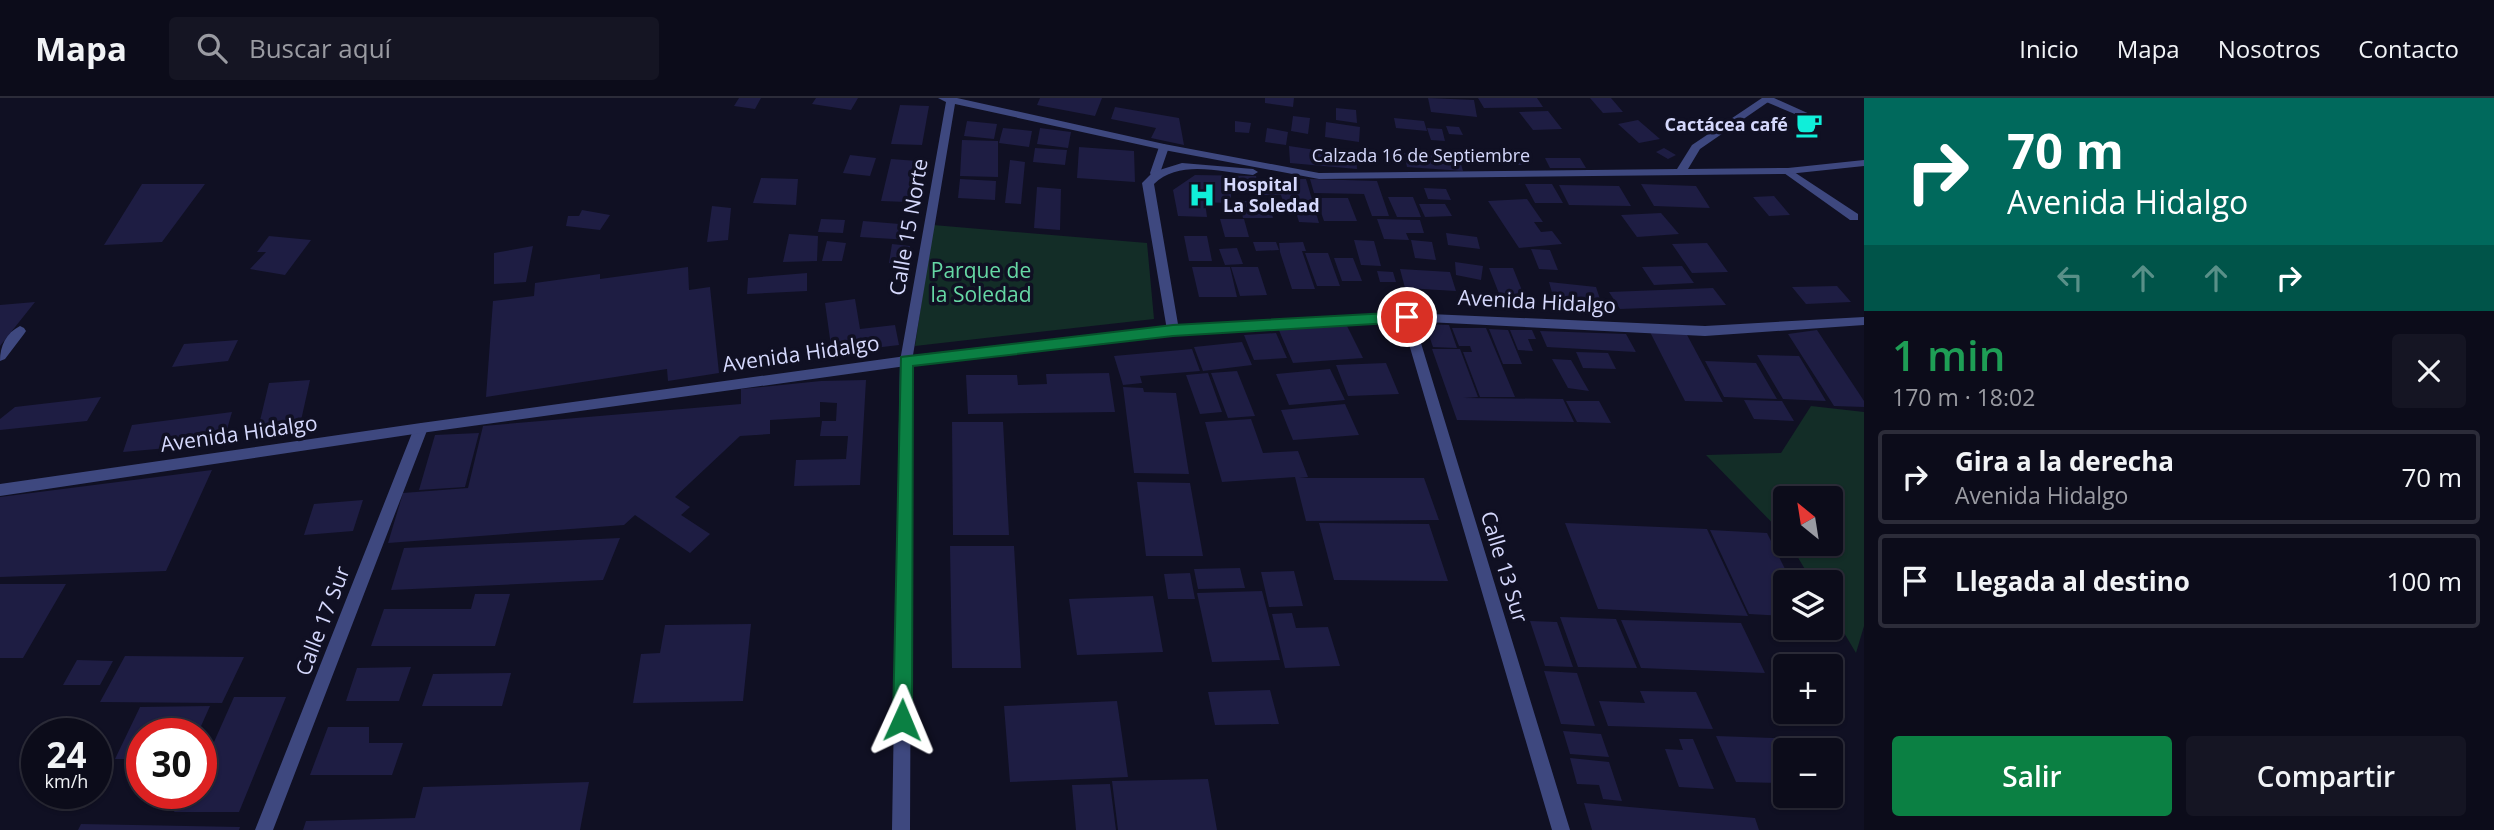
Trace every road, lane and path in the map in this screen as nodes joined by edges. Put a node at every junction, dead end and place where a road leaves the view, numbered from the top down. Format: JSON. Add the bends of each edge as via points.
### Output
{"nodes":[{"id":1,"x":1768,"y":98,"type":"edge"},
{"id":2,"x":947,"y":99,"type":"edge"},
{"id":3,"x":1818,"y":120,"type":"dead end"},
{"id":4,"x":1164,"y":148,"type":"junction"},
{"id":5,"x":1864,"y":163,"type":"edge"},
{"id":6,"x":1788,"y":171,"type":"junction"},
{"id":7,"x":1680,"y":172,"type":"junction"},
{"id":8,"x":1155,"y":173,"type":"junction"},
{"id":9,"x":1319,"y":176,"type":"junction"},
{"id":10,"x":1854,"y":217,"type":"dead end"},
{"id":11,"x":1407,"y":317,"type":"junction"},
{"id":12,"x":1864,"y":321,"type":"edge"},
{"id":13,"x":20,"y":331,"type":"dead end"},
{"id":14,"x":1173,"y":331,"type":"junction"},
{"id":15,"x":0,"y":356,"type":"edge"},
{"id":16,"x":906,"y":361,"type":"junction"},
{"id":17,"x":421,"y":428,"type":"junction"},
{"id":18,"x":0,"y":490,"type":"edge"},
{"id":19,"x":264,"y":830,"type":"edge"},
{"id":20,"x":901,"y":830,"type":"edge"},
{"id":21,"x":1561,"y":830,"type":"edge"}],
"edges":[{"from":1,"to":3,"type":"street"},
{"from":1,"to":7,"type":"street","via":[[1696,147]]},
{"from":2,"to":4,"type":"street","name":"Calzada 16 de Septiembre"},
{"from":2,"to":16,"type":"street","name":"Calle 15 Norte"},
{"from":4,"to":8,"type":"street"},
{"from":4,"to":9,"type":"street","name":"Calzada 16 de Septiembre"},
{"from":5,"to":6,"type":"street","name":"Calzada 16 de Septiembre"},
{"from":6,"to":7,"type":"street","name":"Calzada 16 de Septiembre"},
{"from":6,"to":10,"type":"street"},
{"from":7,"to":9,"type":"street","name":"Calzada 16 de Septiembre"},
{"from":8,"to":9,"type":"street","via":[[1178,167]]},
{"from":8,"to":14,"type":"street","via":[[1148,183]]},
{"from":11,"to":12,"type":"street","name":"Avenida Hidalgo","via":[[1705,331]]},
{"from":11,"to":14,"type":"street","name":"Avenida Hidalgo"},
{"from":11,"to":21,"type":"street","name":"Calle 13 Sur"},
{"from":13,"to":15,"type":"street"},
{"from":14,"to":16,"type":"street","name":"Avenida Hidalgo"},
{"from":16,"to":17,"type":"street","name":"Avenida Hidalgo"},
{"from":16,"to":20,"type":"street","name":"Calle 15 Norte"},
{"from":17,"to":18,"type":"street","name":"Avenida Hidalgo"},
{"from":17,"to":19,"type":"street","name":"Calle 17 Sur"}]}
